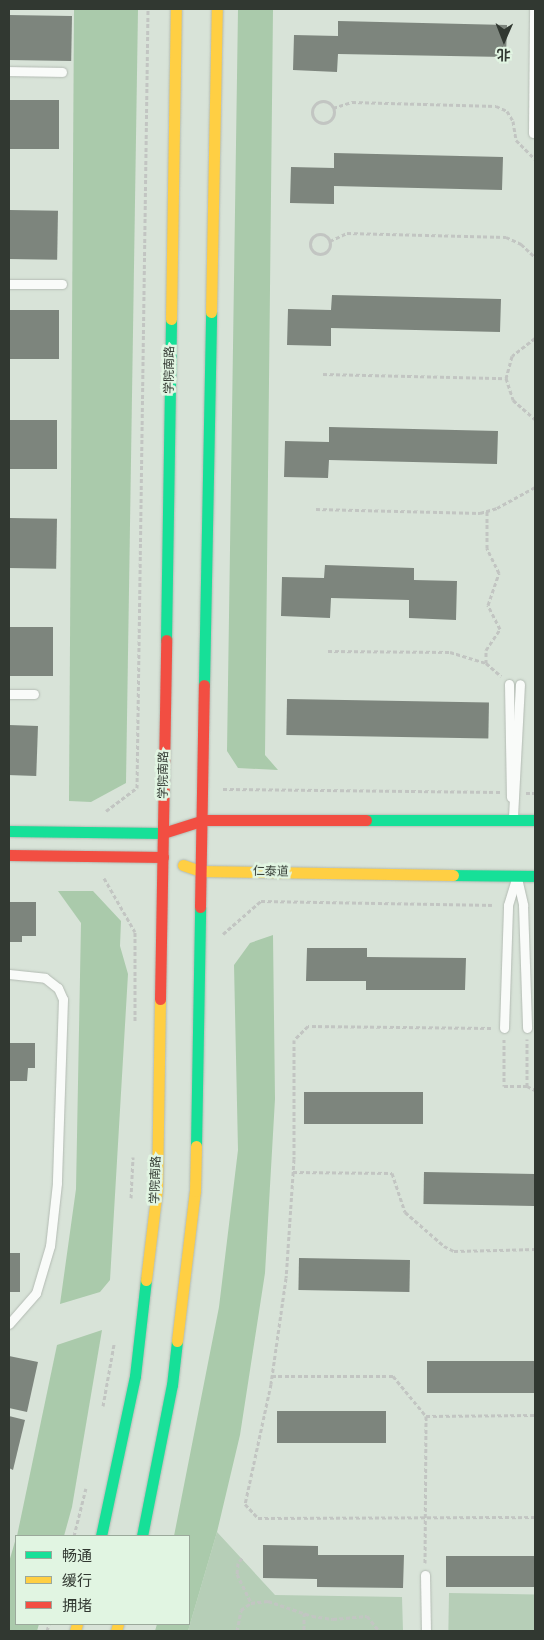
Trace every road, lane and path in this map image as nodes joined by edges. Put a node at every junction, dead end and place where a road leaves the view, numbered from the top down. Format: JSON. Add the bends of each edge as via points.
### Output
{"nodes":[{"id":1,"x":148,"y":9,"type":"edge"},
{"id":2,"x":176,"y":9,"type":"edge"},
{"id":3,"x":217,"y":9,"type":"edge"},
{"id":4,"x":534,"y":9,"type":"edge"},
{"id":5,"x":9,"y":71,"type":"edge"},
{"id":6,"x":62,"y":72,"type":"dead end"},
{"id":7,"x":333,"y":108,"type":"junction"},
{"id":8,"x":533,"y":133,"type":"dead end"},
{"id":9,"x":535,"y":158,"type":"edge"},
{"id":10,"x":330,"y":241,"type":"junction"},
{"id":11,"x":535,"y":257,"type":"edge"},
{"id":12,"x":9,"y":284,"type":"edge"},
{"id":13,"x":62,"y":284,"type":"dead end"},
{"id":14,"x":535,"y":338,"type":"edge"},
{"id":15,"x":322,"y":374,"type":"dead end"},
{"id":16,"x":506,"y":378,"type":"junction"},
{"id":17,"x":535,"y":419,"type":"edge"},
{"id":18,"x":535,"y":487,"type":"edge"},
{"id":19,"x":316,"y":509,"type":"dead end"},
{"id":20,"x":486,"y":511,"type":"junction"},
{"id":21,"x":328,"y":651,"type":"dead end"},
{"id":22,"x":486,"y":663,"type":"junction"},
{"id":23,"x":509,"y":684,"type":"joint"},
{"id":24,"x":520,"y":684,"type":"dead end"},
{"id":25,"x":9,"y":694,"type":"edge"},
{"id":26,"x":34,"y":694,"type":"dead end"},
{"id":27,"x":223,"y":780,"type":"dead end"},
{"id":28,"x":136,"y":788,"type":"dead end"},
{"id":29,"x":513,"y":793,"type":"junction"},
{"id":30,"x":535,"y":793,"type":"edge"},
{"id":31,"x":204,"y":820,"type":"junction"},
{"id":32,"x":512,"y":820,"type":"junction"},
{"id":33,"x":535,"y":820,"type":"edge"},
{"id":34,"x":9,"y":831,"type":"edge"},
{"id":35,"x":163,"y":833,"type":"junction"},
{"id":36,"x":9,"y":855,"type":"edge"},
{"id":37,"x":162,"y":857,"type":"junction"},
{"id":38,"x":200,"y":871,"type":"junction"},
{"id":39,"x":103,"y":876,"type":"dead end"},
{"id":40,"x":516,"y":876,"type":"junction"},
{"id":41,"x":535,"y":876,"type":"edge"},
{"id":42,"x":508,"y":905,"type":"junction"},
{"id":43,"x":222,"y":944,"type":"dead end"},
{"id":44,"x":9,"y":974,"type":"edge"},
{"id":45,"x":504,"y":1028,"type":"junction"},
{"id":46,"x":528,"y":1028,"type":"joint"},
{"id":47,"x":135,"y":1032,"type":"dead end"},
{"id":48,"x":527,"y":1086,"type":"junction"},
{"id":49,"x":535,"y":1090,"type":"edge"},
{"id":50,"x":133,"y":1151,"type":"dead end"},
{"id":51,"x":293,"y":1172,"type":"junction"},
{"id":52,"x":131,"y":1200,"type":"dead end"},
{"id":53,"x":535,"y":1249,"type":"edge"},
{"id":54,"x":9,"y":1324,"type":"edge"},
{"id":55,"x":115,"y":1338,"type":"dead end"},
{"id":56,"x":272,"y":1376,"type":"junction"},
{"id":57,"x":102,"y":1414,"type":"dead end"},
{"id":58,"x":535,"y":1415,"type":"edge"},
{"id":59,"x":426,"y":1416,"type":"junction"},
{"id":60,"x":88,"y":1479,"type":"dead end"},
{"id":61,"x":535,"y":1517,"type":"edge"},
{"id":62,"x":426,"y":1518,"type":"junction"},
{"id":63,"x":74,"y":1535,"type":"edge"},
{"id":64,"x":101,"y":1535,"type":"edge"},
{"id":65,"x":142,"y":1535,"type":"edge"},
{"id":66,"x":242,"y":1558,"type":"dead end"},
{"id":67,"x":425,"y":1575,"type":"joint"},
{"id":68,"x":251,"y":1604,"type":"junction"},
{"id":69,"x":304,"y":1613,"type":"junction"},
{"id":70,"x":237,"y":1631,"type":"edge"},
{"id":71,"x":304,"y":1631,"type":"edge"},
{"id":72,"x":379,"y":1631,"type":"edge"},
{"id":73,"x":426,"y":1631,"type":"edge"}],
"edges":[{"from":1,"to":28,"type":"path"},
{"from":2,"to":35,"type":"main road","name":"学院南路"},
{"from":3,"to":31,"type":"main road"},
{"from":4,"to":8,"type":"lane"},
{"from":5,"to":6,"type":"lane"},
{"from":7,"to":7,"type":"path","via":[[334,115],[327,123],[317,122],[312,116],[313,108],[321,101]]},
{"from":7,"to":9,"type":"path","via":[[352,102],[496,106],[507,111],[513,121],[516,140]]},
{"from":10,"to":10,"type":"path","via":[[330,248],[322,254],[313,252],[310,246],[317,235],[323,234]]},
{"from":10,"to":11,"type":"path","via":[[347,233],[506,237],[521,244]]},
{"from":12,"to":13,"type":"lane"},
{"from":14,"to":16,"type":"path","via":[[512,356]]},
{"from":15,"to":16,"type":"path"},
{"from":16,"to":17,"type":"path","via":[[513,400]]},
{"from":18,"to":20,"type":"path"},
{"from":19,"to":20,"type":"path"},
{"from":20,"to":22,"type":"path","via":[[487,548],[499,573],[488,605],[500,629],[486,650]]},
{"from":21,"to":22,"type":"path","via":[[450,652]]},
{"from":22,"to":23,"type":"path"},
{"from":23,"to":29,"type":"lane"},
{"from":24,"to":29,"type":"lane"},
{"from":25,"to":26,"type":"lane"},
{"from":27,"to":29,"type":"path","via":[[223,789]]},
{"from":29,"to":30,"type":"path"},
{"from":29,"to":32,"type":"lane"},
{"from":31,"to":32,"type":"main road"},
{"from":31,"to":35,"type":"main road"},
{"from":31,"to":38,"type":"main road"},
{"from":32,"to":33,"type":"main road"},
{"from":34,"to":35,"type":"main road"},
{"from":35,"to":37,"type":"main road","name":"学院南路"},
{"from":36,"to":37,"type":"main road","name":"仁泰道"},
{"from":37,"to":38,"type":"main road","name":"仁泰道"},
{"from":37,"to":64,"type":"main road","name":"学院南路","via":[[152,1248],[135,1376]]},
{"from":38,"to":40,"type":"main road","name":"仁泰道"},
{"from":38,"to":65,"type":"main road","via":[[196,1191],[172,1385]]},
{"from":39,"to":47,"type":"path","via":[[135,932]]},
{"from":40,"to":41,"type":"main road","name":"仁泰道"},
{"from":40,"to":42,"type":"lane"},
{"from":40,"to":46,"type":"lane","via":[[523,905]]},
{"from":42,"to":43,"type":"path","via":[[262,901],[223,934]]},
{"from":42,"to":45,"type":"lane"},
{"from":44,"to":54,"type":"lane","via":[[45,978],[58,988],[63,999],[57,1183],[50,1246],[36,1293]]},
{"from":45,"to":48,"type":"path","via":[[504,1086]]},
{"from":45,"to":51,"type":"path","via":[[308,1026],[294,1040]]},
{"from":46,"to":48,"type":"path"},
{"from":48,"to":49,"type":"path"},
{"from":50,"to":52,"type":"path"},
{"from":51,"to":53,"type":"path","via":[[392,1173],[405,1212],[449,1248]]},
{"from":51,"to":56,"type":"path","via":[[286,1278]]},
{"from":55,"to":57,"type":"path"},
{"from":56,"to":59,"type":"path","via":[[392,1376]]},
{"from":56,"to":62,"type":"path","via":[[244,1504],[258,1518]]},
{"from":58,"to":59,"type":"path"},
{"from":59,"to":62,"type":"path"},
{"from":60,"to":63,"type":"path"},
{"from":61,"to":62,"type":"path"},
{"from":62,"to":67,"type":"path"},
{"from":66,"to":68,"type":"path","via":[[237,1574]]},
{"from":67,"to":73,"type":"lane"},
{"from":68,"to":69,"type":"path","via":[[268,1601]]},
{"from":68,"to":70,"type":"path","via":[[241,1610]]},
{"from":69,"to":71,"type":"path"},
{"from":69,"to":72,"type":"path","via":[[333,1619],[367,1616]]}]}
